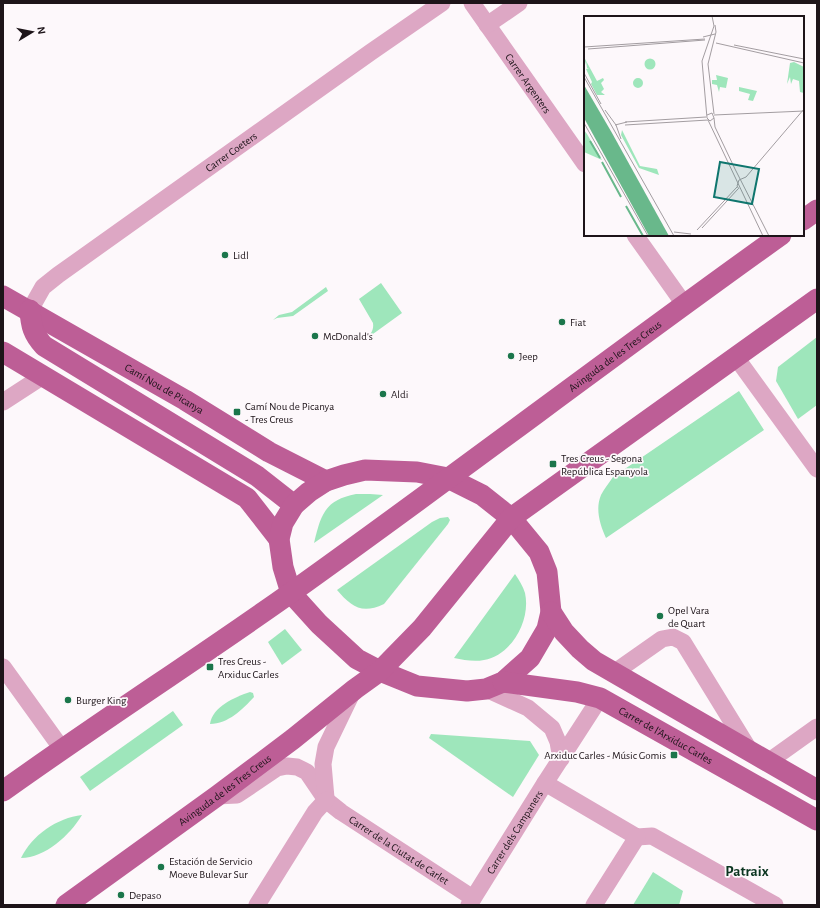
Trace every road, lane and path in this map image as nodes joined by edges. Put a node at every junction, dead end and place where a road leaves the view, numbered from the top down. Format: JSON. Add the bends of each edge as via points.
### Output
{"nodes":[{"id":1,"x":442,"y":3,"type":"edge"},
{"id":2,"x":472,"y":3,"type":"edge"},
{"id":3,"x":519,"y":3,"type":"edge"},
{"id":4,"x":487,"y":25,"type":"junction"},
{"id":5,"x":584,"y":163,"type":"edge"},
{"id":6,"x":817,"y":210,"type":"edge"},
{"id":7,"x":804,"y":219,"type":"edge"},
{"id":8,"x":637,"y":236,"type":"edge"},
{"id":9,"x":780,"y":236,"type":"edge"},
{"id":10,"x":3,"y":296,"type":"edge"},
{"id":11,"x":817,"y":299,"type":"edge"},
{"id":12,"x":684,"y":304,"type":"junction"},
{"id":13,"x":30,"y":310,"type":"junction"},
{"id":14,"x":3,"y":352,"type":"edge"},
{"id":15,"x":735,"y":356,"type":"junction"},
{"id":16,"x":43,"y":376,"type":"junction"},
{"id":17,"x":3,"y":402,"type":"edge"},
{"id":18,"x":817,"y":469,"type":"edge"},
{"id":19,"x":448,"y":478,"type":"junction"},
{"id":20,"x":326,"y":481,"type":"junction"},
{"id":21,"x":294,"y":505,"type":"junction"},
{"id":22,"x":511,"y":518,"type":"junction"},
{"id":23,"x":279,"y":539,"type":"junction"},
{"id":24,"x":291,"y":593,"type":"junction"},
{"id":25,"x":551,"y":612,"type":"junction"},
{"id":26,"x":3,"y":667,"type":"edge"},
{"id":27,"x":380,"y":671,"type":"junction"},
{"id":28,"x":615,"y":672,"type":"junction"},
{"id":29,"x":495,"y":685,"type":"junction"},
{"id":30,"x":354,"y":688,"type":"junction"},
{"id":31,"x":600,"y":698,"type":"junction"},
{"id":32,"x":817,"y":726,"type":"edge"},
{"id":33,"x":62,"y":749,"type":"junction"},
{"id":34,"x":750,"y":751,"type":"junction"},
{"id":35,"x":561,"y":759,"type":"junction"},
{"id":36,"x":768,"y":762,"type":"junction"},
{"id":37,"x":545,"y":783,"type":"junction"},
{"id":38,"x":817,"y":790,"type":"edge"},
{"id":39,"x":3,"y":791,"type":"edge"},
{"id":40,"x":217,"y":796,"type":"junction"},
{"id":41,"x":326,"y":800,"type":"junction"},
{"id":42,"x":817,"y":820,"type":"edge"},
{"id":43,"x":637,"y":837,"type":"junction"},
{"id":44,"x":470,"y":903,"type":"edge"},
{"id":45,"x":66,"y":905,"type":"edge"},
{"id":46,"x":257,"y":905,"type":"edge"},
{"id":47,"x":594,"y":905,"type":"edge"},
{"id":48,"x":775,"y":905,"type":"edge"}],
"edges":[{"from":1,"to":13,"type":"street","name":"Carrer Coeters","via":[[58,275],[43,287]]},
{"from":2,"to":4,"type":"street","name":"Carrer Argenters"},
{"from":3,"to":4,"type":"street"},
{"from":4,"to":5,"type":"street","name":"Carrer Argenters"},
{"from":6,"to":7,"type":"main road"},
{"from":8,"to":12,"type":"street"},
{"from":9,"to":12,"type":"main road","name":"Avinguda de les Tres Creus"},
{"from":10,"to":13,"type":"main road","name":"Camí Nou de Picanya"},
{"from":11,"to":15,"type":"main road","name":"Avinguda de les Tres Creus"},
{"from":12,"to":19,"type":"main road","name":"Avinguda de les Tres Creus"},
{"from":13,"to":20,"type":"main road","name":"Camí Nou de Picanya","via":[[269,452]]},
{"from":13,"to":21,"type":"main road","via":[[31,325],[36,338],[44,346],[257,476]]},
{"from":14,"to":16,"type":"main road"},
{"from":15,"to":18,"type":"street"},
{"from":15,"to":22,"type":"main road","name":"Avinguda de les Tres Creus"},
{"from":16,"to":17,"type":"street"},
{"from":16,"to":23,"type":"main road","via":[[247,498]]},
{"from":19,"to":20,"type":"main road","via":[[417,472],[366,470]]},
{"from":19,"to":22,"type":"main road","via":[[482,495]]},
{"from":19,"to":24,"type":"main road","name":"Avinguda de les Tres Creus"},
{"from":20,"to":21,"type":"main road"},
{"from":21,"to":23,"type":"main road","via":[[283,523]]},
{"from":22,"to":25,"type":"main road","via":[[540,552],[547,572]]},
{"from":22,"to":27,"type":"main road","name":"Avinguda de les Tres Creus","via":[[422,628]]},
{"from":23,"to":24,"type":"main road","via":[[283,567]]},
{"from":24,"to":27,"type":"main road","via":[[319,624],[357,659]]},
{"from":24,"to":33,"type":"main road","name":"Avinguda de les Tres Creus"},
{"from":25,"to":28,"type":"main road","via":[[564,632],[580,649]]},
{"from":25,"to":29,"type":"main road","via":[[547,629],[530,658]]},
{"from":26,"to":33,"type":"street"},
{"from":27,"to":29,"type":"main road","via":[[417,686],[468,690]]},
{"from":27,"to":30,"type":"main road","name":"Avinguda de les Tres Creus"},
{"from":28,"to":34,"type":"main road"},
{"from":28,"to":34,"type":"street","via":[[662,639],[673,637],[683,642]]},
{"from":29,"to":31,"type":"main road","name":"Carrer de l'Arxiduc Carles","via":[[577,692]]},
{"from":29,"to":35,"type":"street","via":[[552,728]]},
{"from":30,"to":40,"type":"main road","name":"Avinguda de les Tres Creus","via":[[293,739]]},
{"from":30,"to":41,"type":"street","via":[[326,747],[323,764]]},
{"from":31,"to":35,"type":"street","name":"Carrer dels Campaners"},
{"from":31,"to":42,"type":"main road","name":"Carrer de l'Arxiduc Carles"},
{"from":32,"to":36,"type":"street"},
{"from":33,"to":39,"type":"main road","name":"Avinguda de les Tres Creus"},
{"from":34,"to":36,"type":"main road"},
{"from":35,"to":37,"type":"street","name":"Carrer dels Campaners"},
{"from":36,"to":38,"type":"main road"},
{"from":37,"to":43,"type":"street"},
{"from":37,"to":44,"type":"street","name":"Carrer dels Campaners"},
{"from":40,"to":41,"type":"street","name":"Carrer de la Ciutat de Carlet","via":[[237,795],[277,768],[287,766],[307,772]]},
{"from":40,"to":45,"type":"main road","name":"Avinguda de les Tres Creus"},
{"from":41,"to":44,"type":"street","name":"Carrer de la Ciutat de Carlet"},
{"from":41,"to":46,"type":"street","via":[[315,812]]},
{"from":43,"to":47,"type":"street"},
{"from":43,"to":48,"type":"street","via":[[652,836]]}]}
